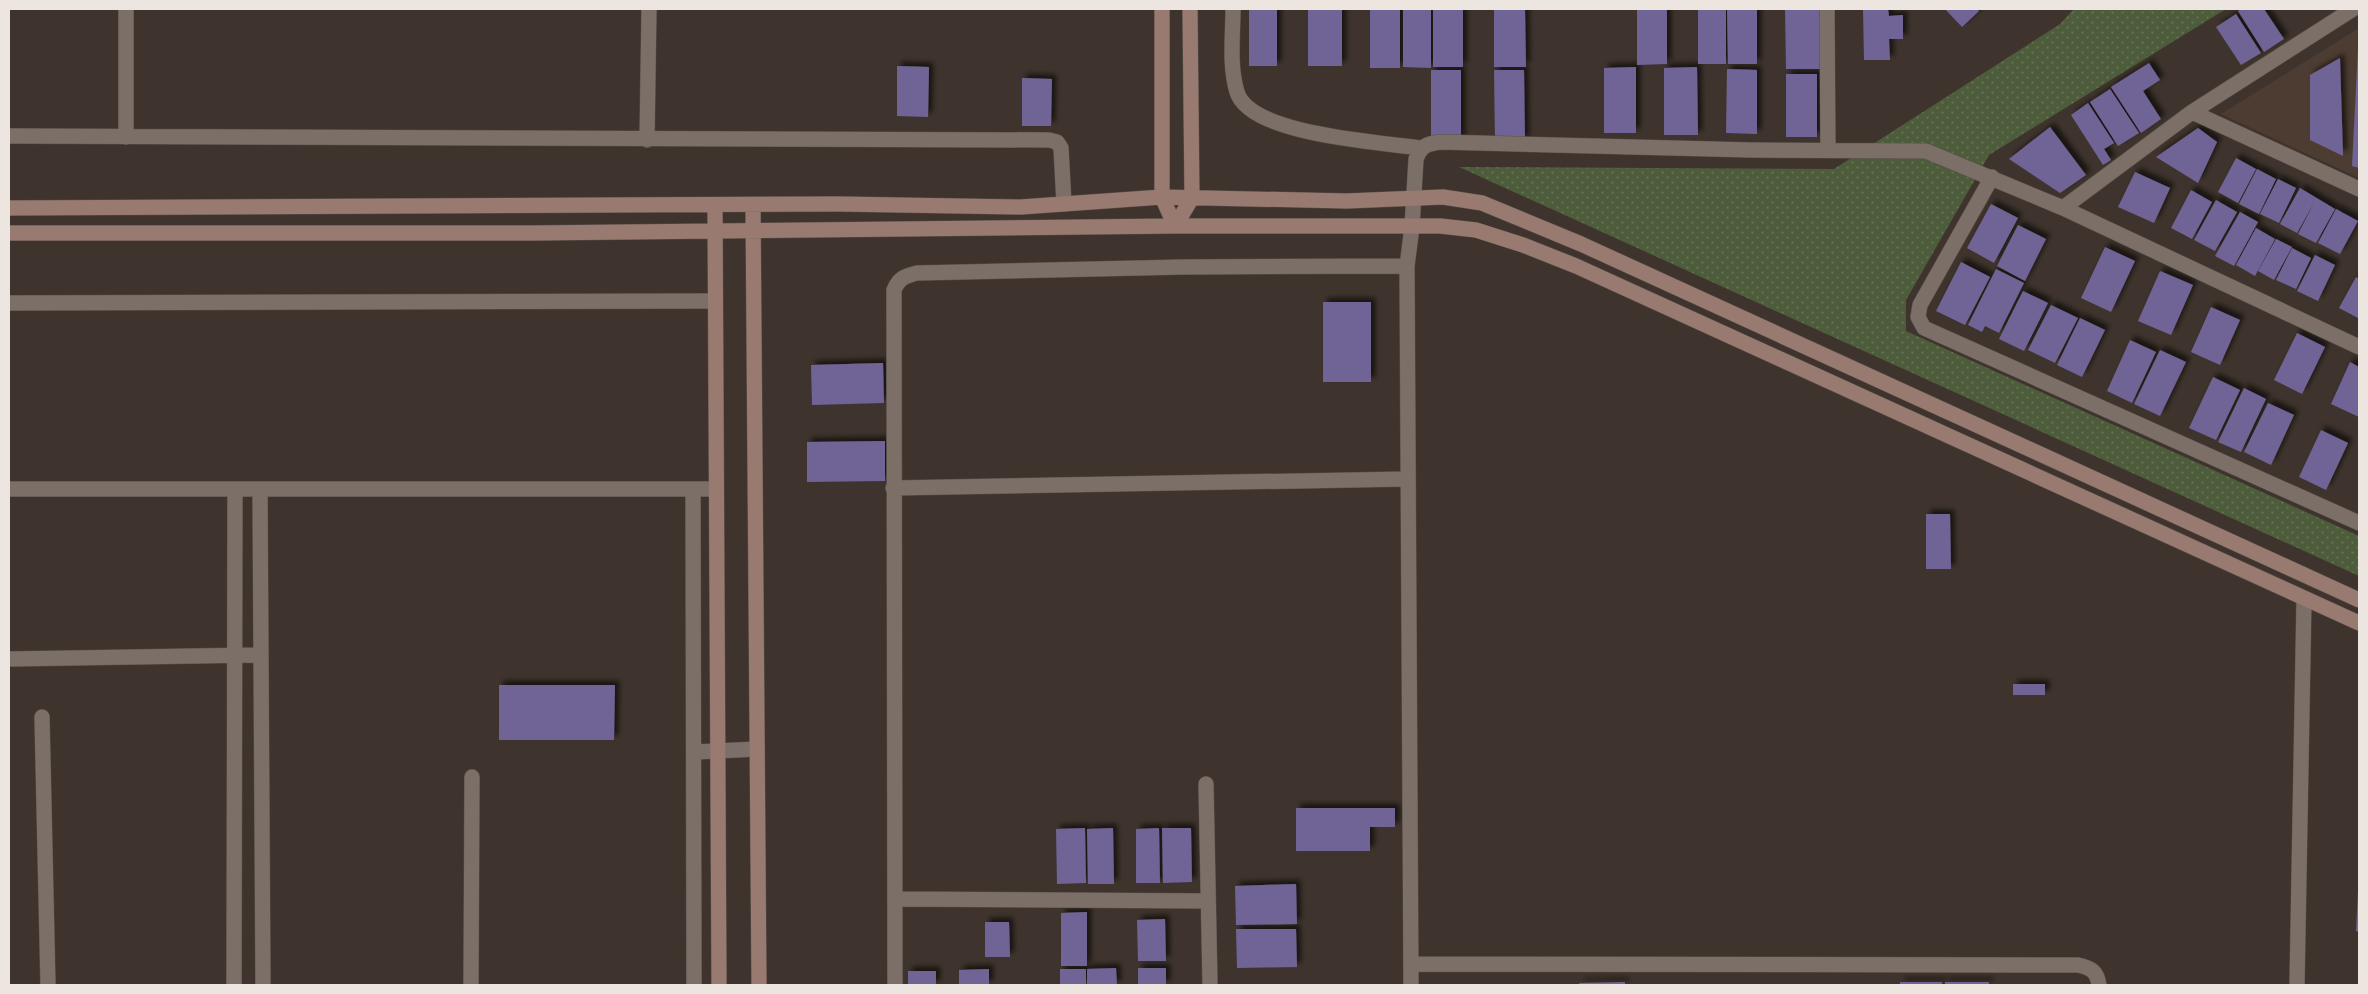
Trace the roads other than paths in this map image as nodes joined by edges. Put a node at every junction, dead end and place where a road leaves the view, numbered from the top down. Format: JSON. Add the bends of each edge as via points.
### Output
{"nodes":[{"id":1,"x":126,"y":9,"type":"edge"},
{"id":2,"x":649,"y":9,"type":"edge"},
{"id":3,"x":1162,"y":9,"type":"edge"},
{"id":4,"x":1190,"y":9,"type":"edge"},
{"id":5,"x":1233,"y":9,"type":"edge"},
{"id":6,"x":1827,"y":9,"type":"edge"},
{"id":7,"x":2353,"y":9,"type":"edge"},
{"id":8,"x":2192,"y":112,"type":"junction"},
{"id":9,"x":9,"y":136,"type":"edge"},
{"id":10,"x":126,"y":136,"type":"junction"},
{"id":11,"x":647,"y":140,"type":"junction"},
{"id":12,"x":1420,"y":148,"type":"junction"},
{"id":13,"x":1828,"y":149,"type":"junction"},
{"id":14,"x":1992,"y":177,"type":"junction"},
{"id":15,"x":2359,"y":189,"type":"edge"},
{"id":16,"x":1162,"y":197,"type":"junction"},
{"id":17,"x":1192,"y":198,"type":"junction"},
{"id":18,"x":1413,"y":198,"type":"junction"},
{"id":19,"x":1064,"y":204,"type":"junction"},
{"id":20,"x":715,"y":205,"type":"junction"},
{"id":21,"x":753,"y":205,"type":"junction"},
{"id":22,"x":9,"y":208,"type":"edge"},
{"id":23,"x":2063,"y":208,"type":"junction"},
{"id":24,"x":1175,"y":226,"type":"junction"},
{"id":25,"x":1412,"y":227,"type":"junction"},
{"id":26,"x":715,"y":230,"type":"junction"},
{"id":27,"x":754,"y":230,"type":"junction"},
{"id":28,"x":9,"y":233,"type":"edge"},
{"id":29,"x":1407,"y":266,"type":"junction"},
{"id":30,"x":715,"y":301,"type":"junction"},
{"id":31,"x":9,"y":303,"type":"edge"},
{"id":32,"x":2359,"y":347,"type":"edge"},
{"id":33,"x":1407,"y":479,"type":"junction"},
{"id":34,"x":893,"y":488,"type":"junction"},
{"id":35,"x":9,"y":489,"type":"edge"},
{"id":36,"x":693,"y":489,"type":"junction"},
{"id":37,"x":716,"y":489,"type":"junction"},
{"id":38,"x":235,"y":490,"type":"junction"},
{"id":39,"x":260,"y":490,"type":"junction"},
{"id":40,"x":2359,"y":522,"type":"edge"},
{"id":41,"x":2304,"y":599,"type":"junction"},
{"id":42,"x":2359,"y":600,"type":"edge"},
{"id":43,"x":2359,"y":623,"type":"edge"},
{"id":44,"x":234,"y":655,"type":"junction"},
{"id":45,"x":261,"y":655,"type":"junction"},
{"id":46,"x":9,"y":659,"type":"edge"},
{"id":47,"x":42,"y":717,"type":"dead end"},
{"id":48,"x":757,"y":749,"type":"junction"},
{"id":49,"x":718,"y":750,"type":"junction"},
{"id":50,"x":695,"y":752,"type":"junction"},
{"id":51,"x":472,"y":777,"type":"dead end"},
{"id":52,"x":1206,"y":784,"type":"dead end"},
{"id":53,"x":895,"y":899,"type":"junction"},
{"id":54,"x":1208,"y":901,"type":"junction"},
{"id":55,"x":1411,"y":964,"type":"junction"},
{"id":56,"x":48,"y":985,"type":"edge"},
{"id":57,"x":234,"y":985,"type":"edge"},
{"id":58,"x":263,"y":985,"type":"edge"},
{"id":59,"x":471,"y":985,"type":"edge"},
{"id":60,"x":694,"y":985,"type":"edge"},
{"id":61,"x":719,"y":985,"type":"edge"},
{"id":62,"x":759,"y":985,"type":"edge"},
{"id":63,"x":895,"y":985,"type":"edge"},
{"id":64,"x":1210,"y":985,"type":"edge"},
{"id":65,"x":1411,"y":985,"type":"edge"},
{"id":66,"x":2099,"y":985,"type":"edge"},
{"id":67,"x":2297,"y":985,"type":"edge"}],
"edges":[{"from":1,"to":10,"type":"street"},
{"from":2,"to":11,"type":"street"},
{"from":3,"to":16,"type":"street"},
{"from":4,"to":17,"type":"street"},
{"from":5,"to":12,"type":"street","via":[[1233,66],[1237,94],[1250,110],[1271,122],[1317,134]]},
{"from":6,"to":13,"type":"street"},
{"from":7,"to":8,"type":"street"},
{"from":8,"to":15,"type":"street"},
{"from":8,"to":23,"type":"street"},
{"from":9,"to":10,"type":"street"},
{"from":10,"to":11,"type":"street"},
{"from":11,"to":19,"type":"street","via":[[1049,140],[1061,148]]},
{"from":12,"to":13,"type":"street","via":[[1440,142]]},
{"from":12,"to":18,"type":"street"},
{"from":13,"to":14,"type":"street","via":[[1926,151]]},
{"from":14,"to":23,"type":"street"},
{"from":14,"to":40,"type":"street","via":[[1920,305],[1918,317],[1924,328]]},
{"from":16,"to":17,"type":"street"},
{"from":16,"to":19,"type":"street"},
{"from":16,"to":24,"type":"street"},
{"from":17,"to":18,"type":"street","via":[[1346,201]]},
{"from":17,"to":24,"type":"street"},
{"from":18,"to":25,"type":"street"},
{"from":18,"to":42,"type":"street","via":[[1443,197],[1482,203],[1519,217]]},
{"from":19,"to":21,"type":"street","via":[[1021,207]]},
{"from":20,"to":21,"type":"street"},
{"from":20,"to":22,"type":"street"},
{"from":20,"to":26,"type":"street"},
{"from":21,"to":27,"type":"street"},
{"from":23,"to":32,"type":"street"},
{"from":24,"to":25,"type":"street"},
{"from":24,"to":27,"type":"street"},
{"from":25,"to":29,"type":"street"},
{"from":25,"to":41,"type":"street","via":[[1476,230],[1576,266]]},
{"from":26,"to":27,"type":"street"},
{"from":26,"to":28,"type":"street"},
{"from":26,"to":30,"type":"street"},
{"from":27,"to":48,"type":"street"},
{"from":29,"to":33,"type":"street"},
{"from":29,"to":34,"type":"street","via":[[1183,267],[906,276],[897,281],[894,290]]},
{"from":30,"to":31,"type":"street"},
{"from":30,"to":37,"type":"street"},
{"from":33,"to":34,"type":"street"},
{"from":33,"to":55,"type":"street"},
{"from":34,"to":53,"type":"street"},
{"from":35,"to":38,"type":"street"},
{"from":36,"to":37,"type":"street"},
{"from":36,"to":39,"type":"street"},
{"from":36,"to":50,"type":"street"},
{"from":37,"to":49,"type":"street"},
{"from":38,"to":39,"type":"street"},
{"from":38,"to":44,"type":"street"},
{"from":39,"to":45,"type":"street"},
{"from":41,"to":43,"type":"street"},
{"from":41,"to":67,"type":"street"},
{"from":44,"to":45,"type":"street"},
{"from":44,"to":46,"type":"street"},
{"from":44,"to":57,"type":"street"},
{"from":45,"to":58,"type":"street"},
{"from":47,"to":56,"type":"street"},
{"from":48,"to":49,"type":"street"},
{"from":48,"to":62,"type":"street"},
{"from":49,"to":50,"type":"street"},
{"from":49,"to":61,"type":"street"},
{"from":50,"to":60,"type":"street"},
{"from":51,"to":59,"type":"street"},
{"from":52,"to":54,"type":"street"},
{"from":53,"to":54,"type":"street"},
{"from":53,"to":63,"type":"street"},
{"from":54,"to":64,"type":"street"},
{"from":55,"to":65,"type":"street"},
{"from":55,"to":66,"type":"street","via":[[2078,965],[2092,968],[2098,976]]}]}
